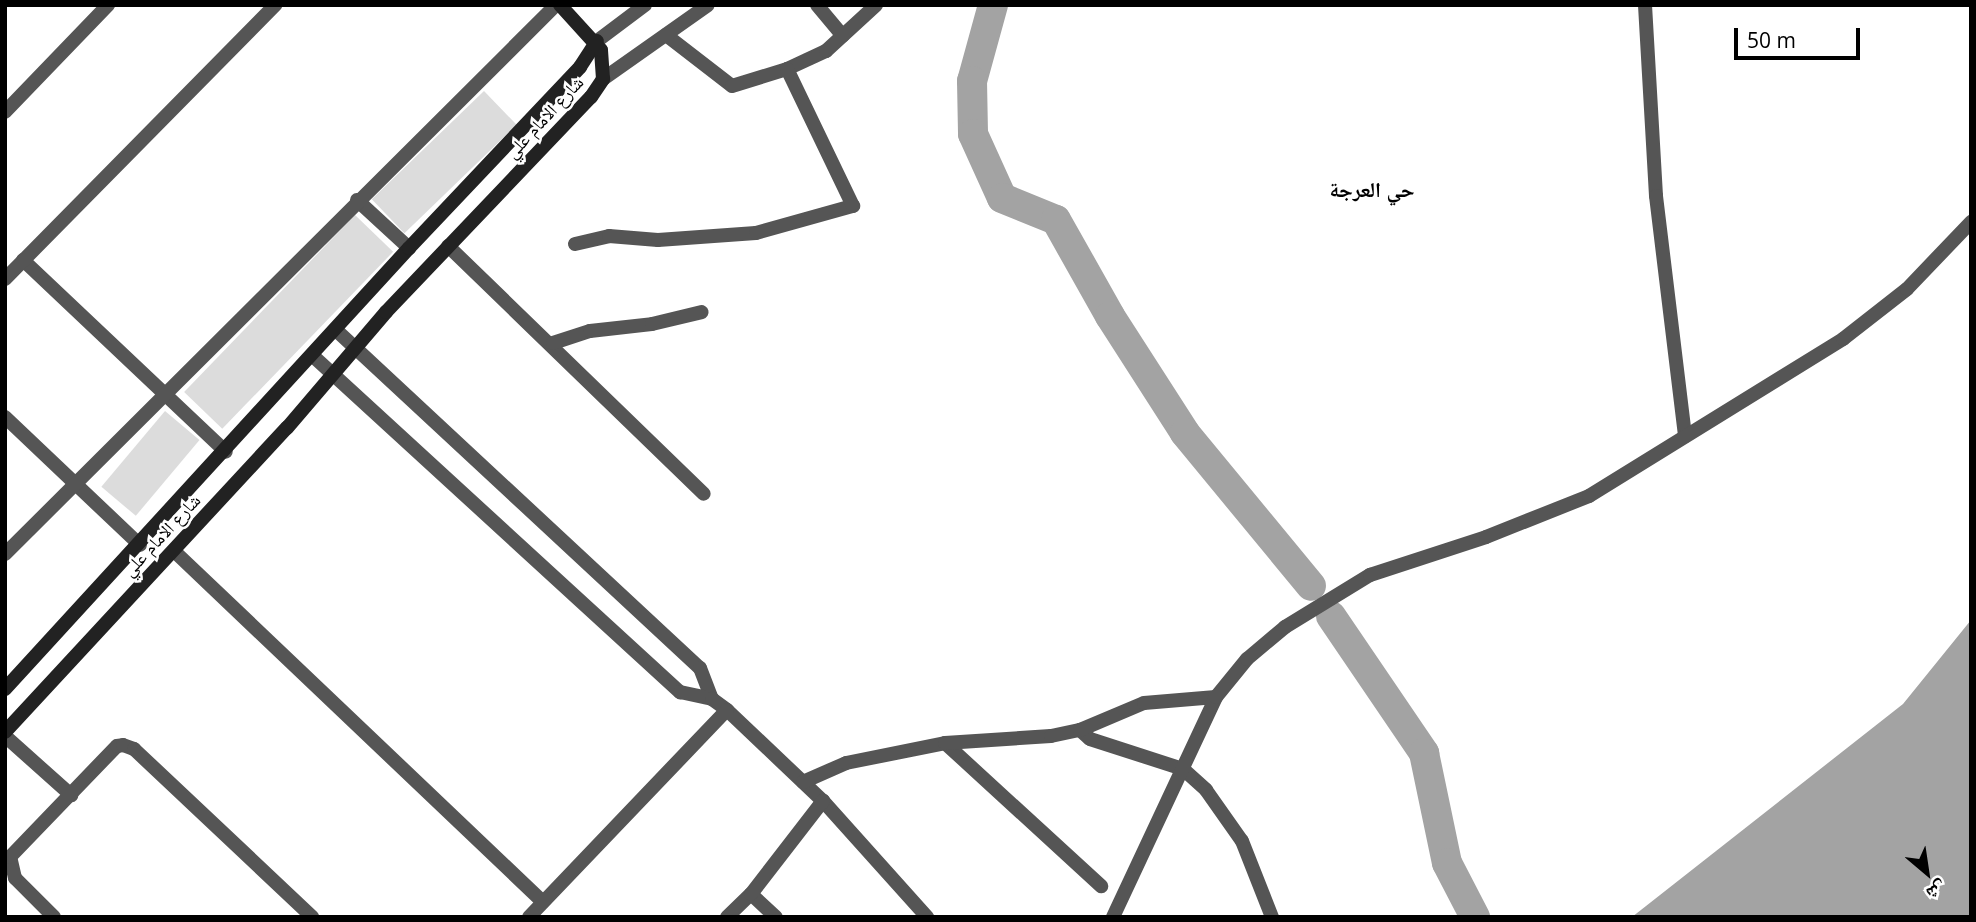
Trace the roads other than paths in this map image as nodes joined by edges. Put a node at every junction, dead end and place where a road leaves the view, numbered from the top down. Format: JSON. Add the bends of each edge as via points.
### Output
{"nodes":[{"id":1,"x":108,"y":5,"type":"edge"},
{"id":2,"x":275,"y":5,"type":"edge"},
{"id":3,"x":558,"y":5,"type":"edge"},
{"id":4,"x":645,"y":5,"type":"edge"},
{"id":5,"x":708,"y":5,"type":"edge"},
{"id":6,"x":817,"y":5,"type":"edge"},
{"id":7,"x":876,"y":5,"type":"edge"},
{"id":8,"x":1645,"y":5,"type":"edge"},
{"id":9,"x":666,"y":35,"type":"junction"},
{"id":10,"x":843,"y":36,"type":"junction"},
{"id":11,"x":597,"y":41,"type":"junction"},
{"id":12,"x":787,"y":69,"type":"junction"},
{"id":13,"x":603,"y":79,"type":"junction"},
{"id":14,"x":5,"y":112,"type":"edge"},
{"id":15,"x":358,"y":200,"type":"junction"},
{"id":16,"x":1971,"y":222,"type":"edge"},
{"id":17,"x":575,"y":244,"type":"dead end"},
{"id":18,"x":447,"y":246,"type":"junction"},
{"id":19,"x":409,"y":248,"type":"junction"},
{"id":20,"x":23,"y":260,"type":"junction"},
{"id":21,"x":5,"y":279,"type":"edge"},
{"id":22,"x":702,"y":312,"type":"dead end"},
{"id":23,"x":336,"y":330,"type":"junction"},
{"id":24,"x":553,"y":343,"type":"junction"},
{"id":25,"x":355,"y":349,"type":"junction"},
{"id":26,"x":313,"y":356,"type":"junction"},
{"id":27,"x":332,"y":377,"type":"junction"},
{"id":28,"x":165,"y":397,"type":"junction"},
{"id":29,"x":5,"y":417,"type":"edge"},
{"id":30,"x":1685,"y":436,"type":"junction"},
{"id":31,"x":226,"y":452,"type":"junction"},
{"id":32,"x":75,"y":488,"type":"junction"},
{"id":33,"x":704,"y":494,"type":"dead end"},
{"id":34,"x":140,"y":545,"type":"junction"},
{"id":35,"x":174,"y":551,"type":"junction"},
{"id":36,"x":5,"y":554,"type":"edge"},
{"id":37,"x":5,"y":689,"type":"edge"},
{"id":38,"x":1216,"y":697,"type":"junction"},
{"id":39,"x":712,"y":699,"type":"junction"},
{"id":40,"x":727,"y":710,"type":"junction"},
{"id":41,"x":1080,"y":730,"type":"junction"},
{"id":42,"x":5,"y":734,"type":"edge"},
{"id":43,"x":945,"y":743,"type":"junction"},
{"id":44,"x":1182,"y":769,"type":"junction"},
{"id":45,"x":803,"y":782,"type":"junction"},
{"id":46,"x":71,"y":794,"type":"junction"},
{"id":47,"x":823,"y":801,"type":"junction"},
{"id":48,"x":1101,"y":886,"type":"dead end"},
{"id":49,"x":751,"y":894,"type":"junction"},
{"id":50,"x":543,"y":902,"type":"junction"},
{"id":51,"x":54,"y":917,"type":"edge"},
{"id":52,"x":312,"y":917,"type":"edge"},
{"id":53,"x":529,"y":917,"type":"edge"},
{"id":54,"x":727,"y":917,"type":"edge"},
{"id":55,"x":776,"y":917,"type":"edge"},
{"id":56,"x":927,"y":917,"type":"edge"},
{"id":57,"x":1113,"y":917,"type":"edge"},
{"id":58,"x":1272,"y":917,"type":"edge"}],
"edges":[{"from":1,"to":14,"type":"street"},
{"from":2,"to":20,"type":"street"},
{"from":3,"to":11,"type":"street"},
{"from":3,"to":15,"type":"street"},
{"from":4,"to":11,"type":"street"},
{"from":5,"to":9,"type":"street"},
{"from":6,"to":10,"type":"street"},
{"from":7,"to":10,"type":"street"},
{"from":8,"to":30,"type":"street","via":[[1656,196]]},
{"from":9,"to":12,"type":"street","via":[[732,86]]},
{"from":9,"to":13,"type":"street"},
{"from":10,"to":12,"type":"street","via":[[826,51]]},
{"from":11,"to":13,"type":"street","name":"شارع الامام علي"},
{"from":11,"to":19,"type":"street","name":"شارع الامام علي","via":[[580,67]]},
{"from":12,"to":17,"type":"street","via":[[853,206],[756,233],[658,240],[609,236]]},
{"from":13,"to":18,"type":"street","name":"شارع الامام علي","via":[[583,107]]},
{"from":15,"to":19,"type":"street"},
{"from":15,"to":28,"type":"street"},
{"from":16,"to":30,"type":"street","via":[[1877,314]]},
{"from":18,"to":24,"type":"street"},
{"from":18,"to":25,"type":"street","name":"شارع الامام علي"},
{"from":19,"to":23,"type":"street","name":"شارع الامام علي"},
{"from":20,"to":21,"type":"street"},
{"from":20,"to":28,"type":"street"},
{"from":22,"to":24,"type":"street","via":[[590,331]]},
{"from":23,"to":25,"type":"street"},
{"from":23,"to":26,"type":"street","name":"شارع الامام علي"},
{"from":24,"to":33,"type":"street"},
{"from":25,"to":27,"type":"street","name":"شارع الامام علي"},
{"from":25,"to":39,"type":"street","via":[[700,668]]},
{"from":26,"to":27,"type":"street"},
{"from":26,"to":31,"type":"street","name":"شارع الامام علي"},
{"from":27,"to":35,"type":"street","name":"شارع الامام علي"},
{"from":27,"to":39,"type":"street","via":[[680,692]]},
{"from":28,"to":31,"type":"street"},
{"from":28,"to":32,"type":"street"},
{"from":29,"to":32,"type":"street"},
{"from":30,"to":38,"type":"street","via":[[1589,496],[1486,537],[1370,575],[1285,627],[1247,659]]},
{"from":31,"to":34,"type":"street","name":"شارع الامام علي"},
{"from":32,"to":34,"type":"street"},
{"from":32,"to":36,"type":"street"},
{"from":34,"to":37,"type":"street","name":"شارع الامام علي"},
{"from":35,"to":42,"type":"street","name":"شارع الامام علي"},
{"from":35,"to":50,"type":"street"},
{"from":38,"to":41,"type":"street","via":[[1144,703]]},
{"from":38,"to":44,"type":"street"},
{"from":39,"to":40,"type":"street"},
{"from":40,"to":45,"type":"street"},
{"from":40,"to":50,"type":"street"},
{"from":41,"to":43,"type":"street"},
{"from":41,"to":44,"type":"street","via":[[1097,742]]},
{"from":42,"to":46,"type":"street"},
{"from":43,"to":45,"type":"street","via":[[846,763]]},
{"from":43,"to":48,"type":"street"},
{"from":44,"to":57,"type":"street"},
{"from":44,"to":58,"type":"street","via":[[1225,813],[1242,841]]},
{"from":45,"to":47,"type":"street"},
{"from":46,"to":51,"type":"street","via":[[10,857],[15,878]]},
{"from":46,"to":52,"type":"street","via":[[117,746],[134,749]]},
{"from":47,"to":49,"type":"street"},
{"from":47,"to":56,"type":"street"},
{"from":49,"to":54,"type":"street"},
{"from":49,"to":55,"type":"street"},
{"from":50,"to":53,"type":"street"}]}
